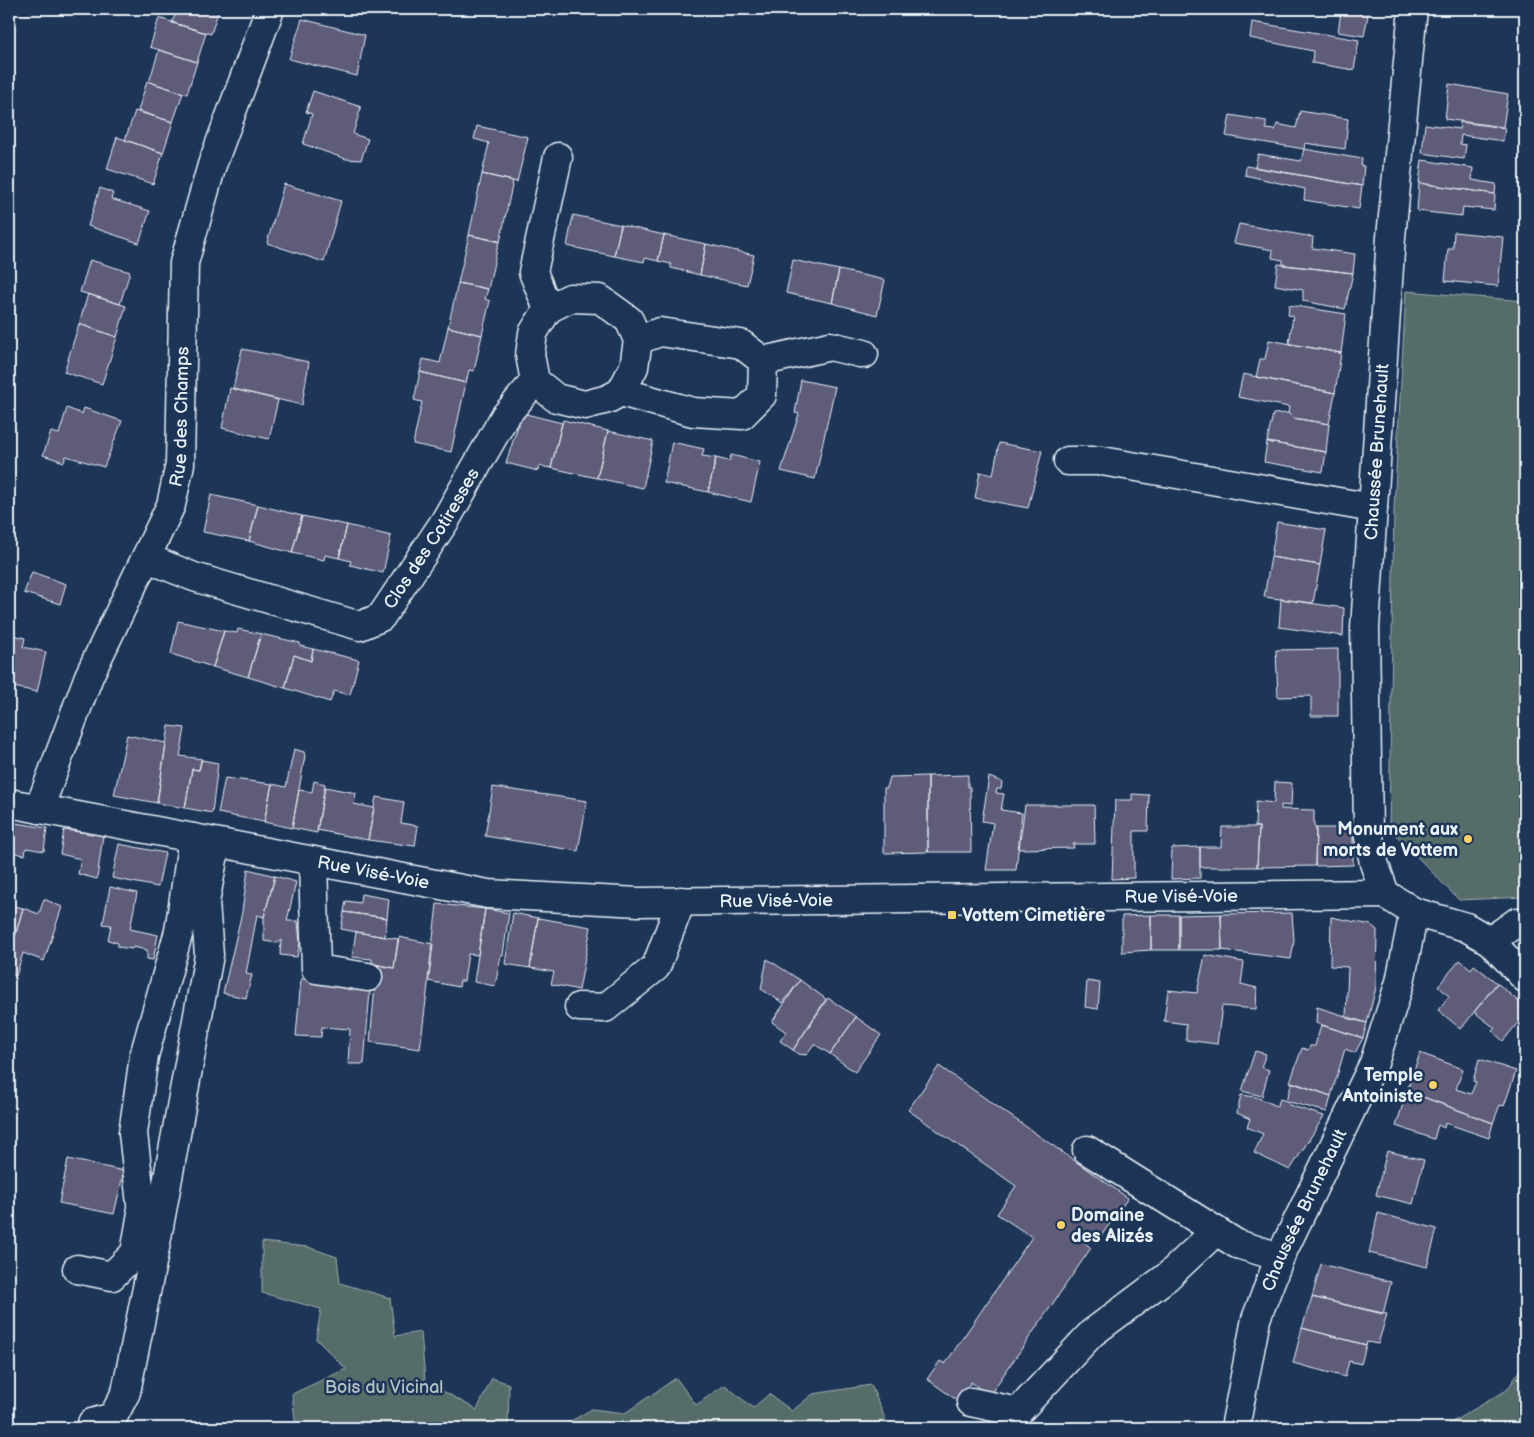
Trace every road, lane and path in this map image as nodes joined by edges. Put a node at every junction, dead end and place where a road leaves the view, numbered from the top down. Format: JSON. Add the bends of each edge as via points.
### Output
{"nodes":[{"id":1,"x":270,"y":9,"type":"edge"},
{"id":2,"x":1413,"y":9,"type":"edge"},
{"id":3,"x":558,"y":157,"type":"dead end"},
{"id":4,"x":548,"y":309,"type":"junction"},
{"id":5,"x":638,"y":340,"type":"junction"},
{"id":6,"x":864,"y":354,"type":"dead end"},
{"id":7,"x":764,"y":361,"type":"junction"},
{"id":8,"x":535,"y":380,"type":"junction"},
{"id":9,"x":621,"y":392,"type":"junction"},
{"id":10,"x":1068,"y":461,"type":"dead end"},
{"id":11,"x":1372,"y":508,"type":"junction"},
{"id":12,"x":147,"y":558,"type":"junction"},
{"id":13,"x":9,"y":803,"type":"edge"},
{"id":14,"x":39,"y":809,"type":"junction"},
{"id":15,"x":204,"y":840,"type":"junction"},
{"id":16,"x":313,"y":861,"type":"junction"},
{"id":17,"x":1385,"y":894,"type":"junction"},
{"id":18,"x":681,"y":901,"type":"junction"},
{"id":19,"x":1414,"y":912,"type":"junction"},
{"id":20,"x":1525,"y":922,"type":"edge"},
{"id":21,"x":1490,"y":941,"type":"junction"},
{"id":22,"x":368,"y":976,"type":"dead end"},
{"id":23,"x":1525,"y":978,"type":"edge"},
{"id":24,"x":579,"y":1007,"type":"dead end"},
{"id":25,"x":1087,"y":1150,"type":"dead end"},
{"id":26,"x":1216,"y":1231,"type":"junction"},
{"id":27,"x":1280,"y":1257,"type":"junction"},
{"id":28,"x":77,"y":1269,"type":"dead end"},
{"id":29,"x":971,"y":1402,"type":"dead end"},
{"id":30,"x":92,"y":1423,"type":"dead end"},
{"id":31,"x":1235,"y":1428,"type":"edge"}],
"edges":[{"from":1,"to":12,"type":"street","name":"Rue des Champs","via":[[212,165],[184,263],[180,464],[171,505]]},
{"from":2,"to":11,"type":"street","name":"Chaussée Brunehault","via":[[1391,237]]},
{"from":3,"to":4,"type":"street","via":[[533,272]]},
{"from":4,"to":5,"type":"street","via":[[570,298],[600,299],[629,320]]},
{"from":4,"to":8,"type":"street","via":[[533,333],[530,355]]},
{"from":5,"to":7,"type":"street","via":[[660,332],[741,344]]},
{"from":5,"to":9,"type":"street","via":[[634,367]]},
{"from":6,"to":7,"type":"street","via":[[830,346]]},
{"from":7,"to":9,"type":"street","via":[[762,396],[742,415],[693,412]]},
{"from":8,"to":9,"type":"street","via":[[556,398],[585,405],[608,400]]},
{"from":8,"to":12,"type":"street","name":"Clos des Cotiresses","via":[[505,416],[445,521],[381,617],[360,626],[194,577]]},
{"from":10,"to":11,"type":"street","via":[[1102,461]]},
{"from":11,"to":17,"type":"street","name":"Chaussée Brunehault","via":[[1365,628],[1368,832]]},
{"from":12,"to":14,"type":"street","name":"Rue des Champs","via":[[89,676]]},
{"from":13,"to":14,"type":"street","name":"Rue Visé-Voie"},
{"from":14,"to":15,"type":"street","name":"Rue Visé-Voie"},
{"from":15,"to":16,"type":"street","name":"Rue Visé-Voie"},
{"from":15,"to":28,"type":"street","via":[[144,1056],[133,1133],[142,1213],[135,1253],[112,1276]]},
{"from":15,"to":30,"type":"street","via":[[209,955],[156,1243],[126,1392],[113,1417]]},
{"from":16,"to":18,"type":"street","name":"Rue Visé-Voie","via":[[488,894],[639,902]]},
{"from":16,"to":22,"type":"street","via":[[316,969]]},
{"from":17,"to":18,"type":"street","name":"Rue Visé-Voie"},
{"from":17,"to":19,"type":"street"},
{"from":18,"to":24,"type":"street","via":[[656,967],[605,1008]]},
{"from":19,"to":21,"type":"street","via":[[1466,927]]},
{"from":19,"to":27,"type":"street","name":"Chaussée Brunehault","via":[[1400,982],[1374,1062]]},
{"from":20,"to":21,"type":"street","via":[[1517,922]]},
{"from":21,"to":23,"type":"street"},
{"from":25,"to":26,"type":"street"},
{"from":26,"to":27,"type":"street","via":[[1237,1244]]},
{"from":26,"to":29,"type":"street","via":[[1168,1277],[1092,1333],[1018,1412]]},
{"from":27,"to":31,"type":"street","name":"Chaussée Brunehault","via":[[1256,1319]]}]}
